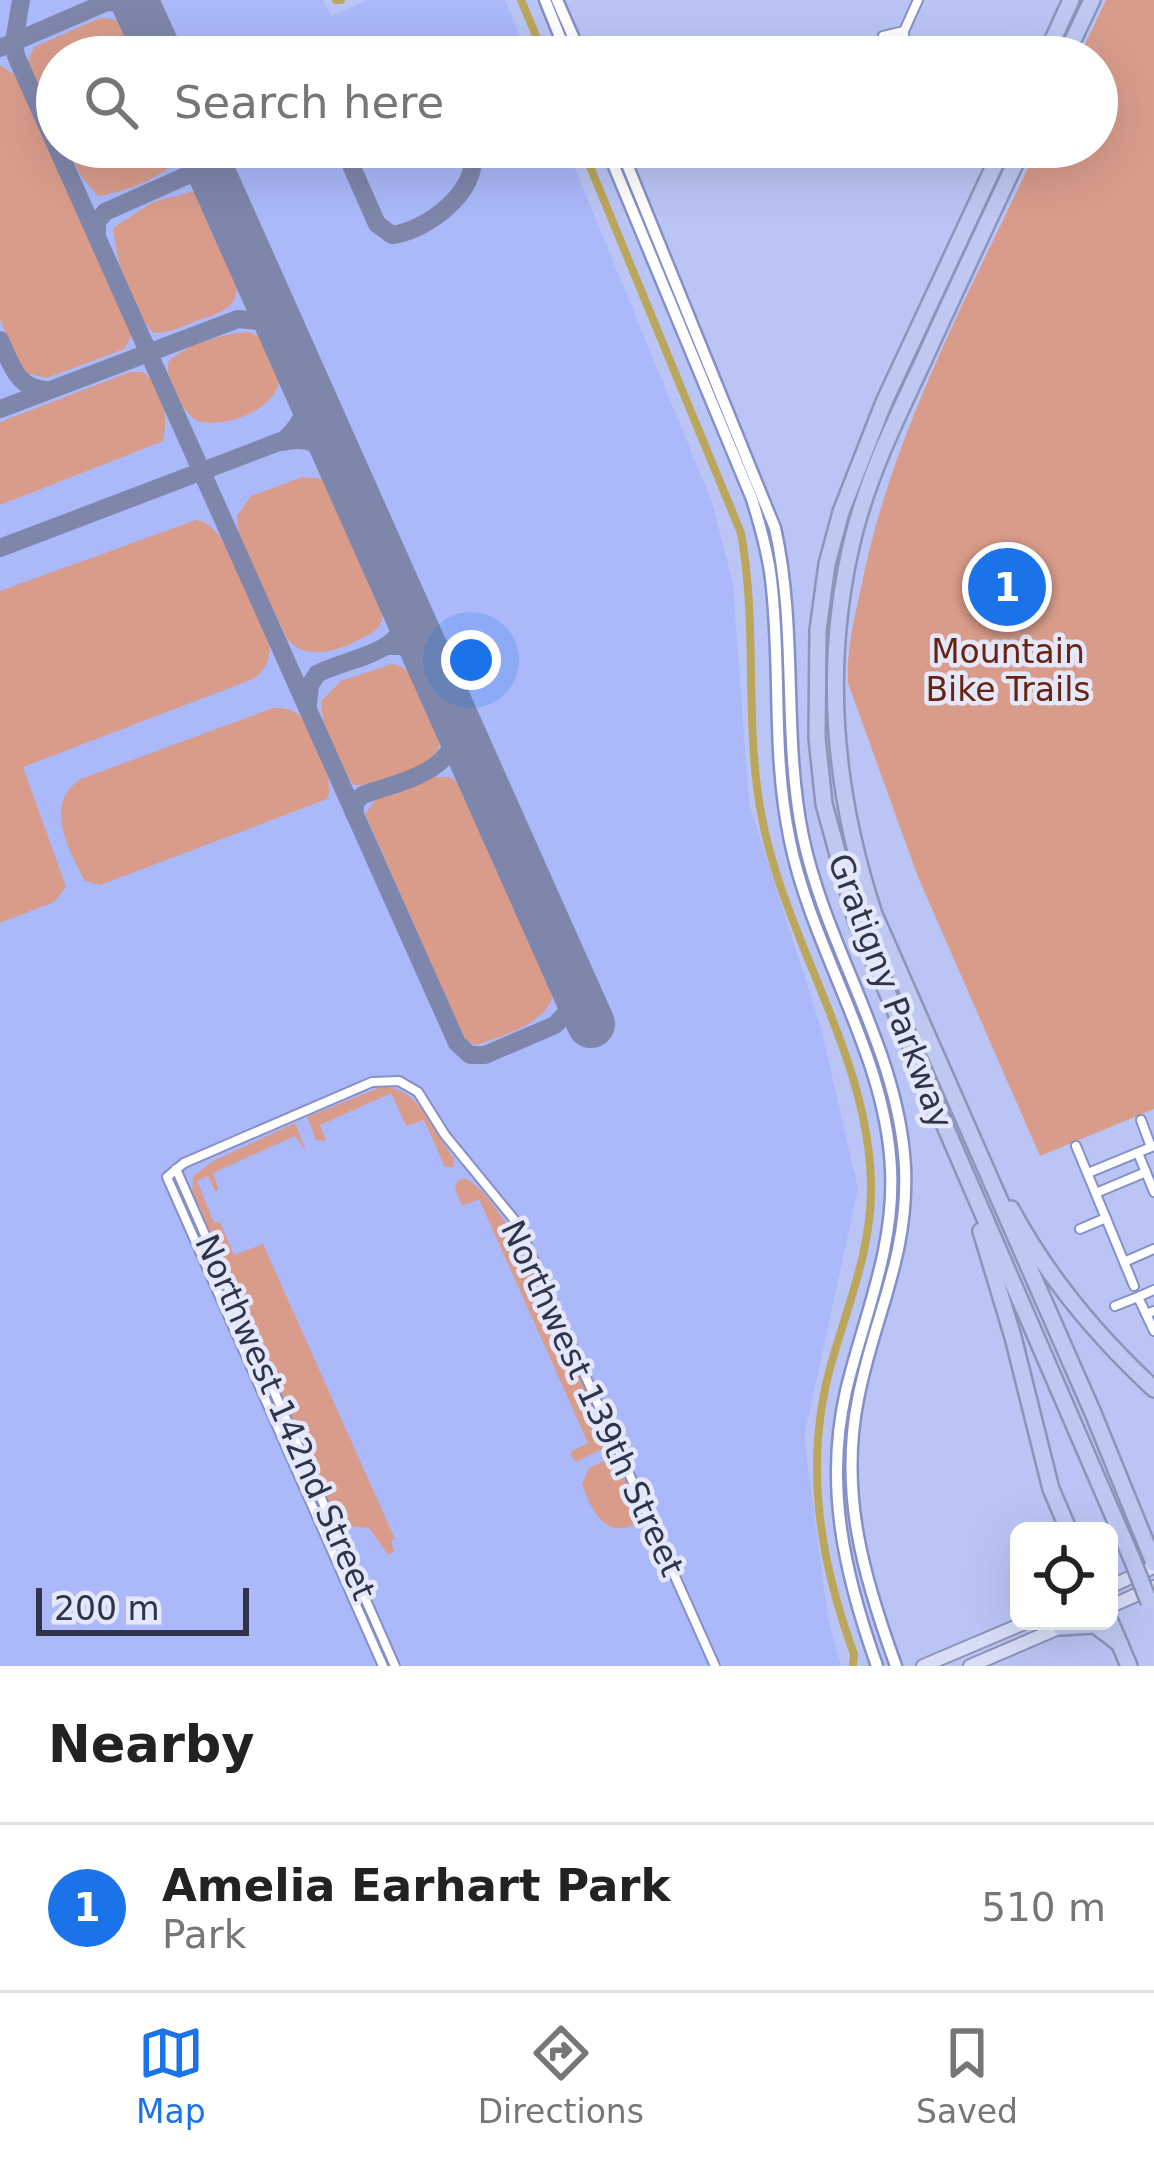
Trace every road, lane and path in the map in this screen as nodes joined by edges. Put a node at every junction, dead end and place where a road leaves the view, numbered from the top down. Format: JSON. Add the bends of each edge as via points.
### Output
{"nodes":[{"id":1,"x":545,"y":0,"type":"edge"},
{"id":2,"x":557,"y":0,"type":"edge"},
{"id":3,"x":918,"y":0,"type":"edge"},
{"id":4,"x":1071,"y":0,"type":"edge"},
{"id":5,"x":1092,"y":0,"type":"edge"},
{"id":6,"x":906,"y":27,"type":"junction"},
{"id":7,"x":560,"y":36,"type":"edge"},
{"id":8,"x":573,"y":36,"type":"edge"},
{"id":9,"x":883,"y":36,"type":"edge"},
{"id":10,"x":905,"y":36,"type":"edge"},
{"id":11,"x":1055,"y":36,"type":"edge"},
{"id":12,"x":1075,"y":36,"type":"edge"},
{"id":13,"x":616,"y":168,"type":"edge"},
{"id":14,"x":628,"y":168,"type":"edge"},
{"id":15,"x":993,"y":168,"type":"edge"},
{"id":16,"x":1013,"y":168,"type":"edge"},
{"id":17,"x":693,"y":339,"type":"junction"},
{"id":18,"x":1141,"y":1120,"type":"dead end"},
{"id":19,"x":972,"y":1136,"type":"junction"},
{"id":20,"x":1076,"y":1146,"type":"dead end"},
{"id":21,"x":1153,"y":1147,"type":"edge"},
{"id":22,"x":1138,"y":1153,"type":"junction"},
{"id":23,"x":176,"y":1169,"type":"junction"},
{"id":24,"x":962,"y":1171,"type":"junction"},
{"id":25,"x":1146,"y":1172,"type":"junction"},
{"id":26,"x":1088,"y":1173,"type":"junction"},
{"id":27,"x":1154,"y":1192,"type":"edge"},
{"id":28,"x":1096,"y":1193,"type":"junction"},
{"id":29,"x":1106,"y":1218,"type":"junction"},
{"id":30,"x":1080,"y":1229,"type":"dead end"},
{"id":31,"x":1154,"y":1249,"type":"edge"},
{"id":32,"x":1124,"y":1262,"type":"junction"},
{"id":33,"x":1154,"y":1290,"type":"edge"},
{"id":34,"x":1136,"y":1292,"type":"junction"},
{"id":35,"x":1115,"y":1306,"type":"dead end"},
{"id":36,"x":1150,"y":1312,"type":"edge"},
{"id":37,"x":1154,"y":1331,"type":"edge"},
{"id":38,"x":1154,"y":1389,"type":"edge"},
{"id":39,"x":1065,"y":1522,"type":"edge"},
{"id":40,"x":1153,"y":1556,"type":"edge"},
{"id":41,"x":1118,"y":1580,"type":"edge"},
{"id":42,"x":1152,"y":1601,"type":"edge"},
{"id":43,"x":1118,"y":1605,"type":"edge"},
{"id":44,"x":1010,"y":1629,"type":"edge"},
{"id":45,"x":1053,"y":1630,"type":"edge"},
{"id":46,"x":1102,"y":1630,"type":"edge"},
{"id":47,"x":1114,"y":1630,"type":"edge"},
{"id":48,"x":1120,"y":1644,"type":"junction"},
{"id":49,"x":383,"y":1666,"type":"edge"},
{"id":50,"x":395,"y":1666,"type":"edge"},
{"id":51,"x":715,"y":1666,"type":"edge"},
{"id":52,"x":877,"y":1666,"type":"edge"},
{"id":53,"x":896,"y":1666,"type":"edge"},
{"id":54,"x":923,"y":1666,"type":"edge"},
{"id":55,"x":970,"y":1666,"type":"edge"},
{"id":56,"x":1129,"y":1666,"type":"edge"}],
"edges":[{"from":1,"to":7,"type":"main road"},
{"from":2,"to":8,"type":"main road"},
{"from":3,"to":6,"type":"street"},
{"from":4,"to":11,"type":"highway"},
{"from":5,"to":12,"type":"highway"},
{"from":6,"to":9,"type":"street"},
{"from":6,"to":10,"type":"street"},
{"from":13,"to":17,"type":"main road"},
{"from":14,"to":17,"type":"main road"},
{"from":15,"to":24,"type":"highway","name":"Gratigny Parkway","via":[[858,460],[827,564],[816,679],[837,860]]},
{"from":16,"to":19,"type":"highway","name":"Gratigny Parkway","via":[[870,481],[835,656],[840,782],[855,855]]},
{"from":17,"to":52,"type":"main road","via":[[771,578],[777,755],[790,842],[874,1075],[889,1143],[887,1244],[846,1391],[836,1482],[847,1574]]},
{"from":17,"to":53,"type":"main road","via":[[775,529],[803,838],[901,1129],[901,1244],[859,1394],[850,1475],[857,1546]]},
{"from":18,"to":21,"type":"street"},
{"from":19,"to":38,"type":"highway","via":[[1053,1277]]},
{"from":19,"to":40,"type":"highway","name":"Gratigny Parkway"},
{"from":20,"to":26,"type":"street"},
{"from":21,"to":22,"type":"street"},
{"from":22,"to":25,"type":"street"},
{"from":22,"to":26,"type":"street"},
{"from":23,"to":49,"type":"street","name":"Northwest 142nd Street","via":[[167,1177]]},
{"from":23,"to":50,"type":"street","name":"Northwest 142nd Street"},
{"from":23,"to":51,"type":"street","name":"Northwest 139th Street","via":[[372,1082],[409,1085],[517,1223]]},
{"from":24,"to":39,"type":"highway"},
{"from":24,"to":42,"type":"highway","name":"Gratigny Parkway","bridge":true},
{"from":25,"to":27,"type":"street"},
{"from":25,"to":28,"type":"street"},
{"from":26,"to":28,"type":"street"},
{"from":28,"to":29,"type":"street"},
{"from":29,"to":30,"type":"street"},
{"from":29,"to":32,"type":"street"},
{"from":31,"to":32,"type":"street"},
{"from":32,"to":34,"type":"street"},
{"from":33,"to":34,"type":"street"},
{"from":34,"to":35,"type":"street"},
{"from":34,"to":36,"type":"street"},
{"from":36,"to":37,"type":"street"},
{"from":40,"to":41,"type":"main road"},
{"from":42,"to":43,"type":"main road"},
{"from":44,"to":54,"type":"main road"},
{"from":45,"to":55,"type":"main road"},
{"from":46,"to":48,"type":"highway"},
{"from":47,"to":48,"type":"highway"},
{"from":48,"to":56,"type":"highway"}]}
